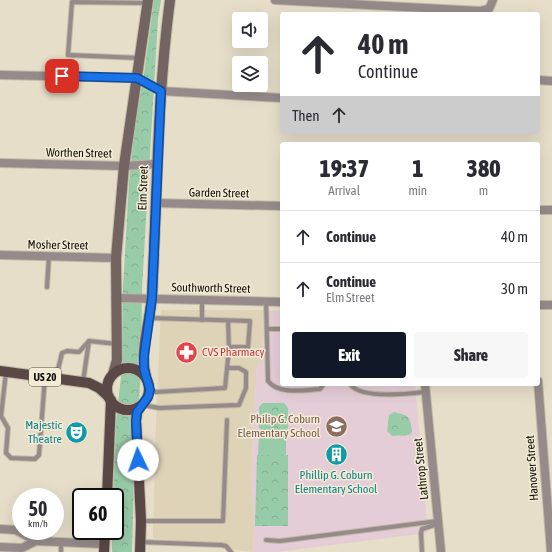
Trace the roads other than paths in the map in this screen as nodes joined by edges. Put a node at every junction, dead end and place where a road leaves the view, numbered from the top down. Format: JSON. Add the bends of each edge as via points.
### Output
{"nodes":[{"id":1,"x":170,"y":0,"type":"edge"},
{"id":2,"x":275,"y":0,"type":"edge"},
{"id":3,"x":493,"y":0,"type":"edge"},
{"id":4,"x":148,"y":2,"type":"edge"},
{"id":5,"x":140,"y":58,"type":"junction"},
{"id":6,"x":0,"y":75,"type":"edge"},
{"id":7,"x":137,"y":78,"type":"junction"},
{"id":8,"x":540,"y":80,"type":"edge"},
{"id":9,"x":552,"y":80,"type":"edge"},
{"id":10,"x":161,"y":91,"type":"junction"},
{"id":11,"x":280,"y":98,"type":"edge"},
{"id":12,"x":0,"y":163,"type":"edge"},
{"id":13,"x":157,"y":164,"type":"junction"},
{"id":14,"x":124,"y":166,"type":"junction"},
{"id":15,"x":156,"y":204,"type":"junction"},
{"id":16,"x":280,"y":206,"type":"edge"},
{"id":17,"x":540,"y":210,"type":"edge"},
{"id":18,"x":552,"y":210,"type":"edge"},
{"id":19,"x":0,"y":255,"type":"edge"},
{"id":20,"x":49,"y":256,"type":"junction"},
{"id":21,"x":116,"y":258,"type":"junction"},
{"id":22,"x":47,"y":286,"type":"dead end"},
{"id":23,"x":116,"y":298,"type":"junction"},
{"id":24,"x":152,"y":298,"type":"junction"},
{"id":25,"x":202,"y":300,"type":"junction"},
{"id":26,"x":266,"y":301,"type":"junction"},
{"id":27,"x":280,"y":302,"type":"edge"},
{"id":28,"x":540,"y":305,"type":"edge"},
{"id":29,"x":552,"y":305,"type":"edge"},
{"id":30,"x":149,"y":318,"type":"junction"},
{"id":31,"x":202,"y":320,"type":"junction"},
{"id":32,"x":228,"y":321,"type":"junction"},
{"id":33,"x":267,"y":329,"type":"junction"},
{"id":34,"x":280,"y":329,"type":"edge"},
{"id":35,"x":89,"y":341,"type":"junction"},
{"id":36,"x":117,"y":344,"type":"junction"},
{"id":37,"x":229,"y":349,"type":"junction"},
{"id":38,"x":228,"y":368,"type":"junction"},
{"id":39,"x":3,"y":371,"type":"edge"},
{"id":40,"x":111,"y":376,"type":"junction"},
{"id":41,"x":45,"y":377,"type":"junction"},
{"id":42,"x":146,"y":377,"type":"junction"},
{"id":43,"x":56,"y":378,"type":"junction"},
{"id":44,"x":86,"y":383,"type":"junction"},
{"id":45,"x":322,"y":386,"type":"edge"},
{"id":46,"x":351,"y":386,"type":"edge"},
{"id":47,"x":538,"y":386,"type":"edge"},
{"id":48,"x":425,"y":388,"type":"edge"},
{"id":49,"x":150,"y":390,"type":"junction"},
{"id":50,"x":110,"y":399,"type":"junction"},
{"id":51,"x":142,"y":405,"type":"junction"},
{"id":52,"x":227,"y":420,"type":"dead end"},
{"id":53,"x":106,"y":488,"type":"edge"},
{"id":54,"x":141,"y":521,"type":"junction"},
{"id":55,"x":438,"y":522,"type":"junction"},
{"id":56,"x":0,"y":529,"type":"edge"},
{"id":57,"x":266,"y":540,"type":"dead end"},
{"id":58,"x":36,"y":541,"type":"junction"},
{"id":59,"x":61,"y":542,"type":"junction"},
{"id":60,"x":0,"y":547,"type":"edge"},
{"id":61,"x":141,"y":547,"type":"edge"},
{"id":62,"x":104,"y":548,"type":"edge"},
{"id":63,"x":18,"y":550,"type":"edge"},
{"id":64,"x":61,"y":552,"type":"edge"},
{"id":65,"x":231,"y":552,"type":"edge"},
{"id":66,"x":422,"y":552,"type":"edge"},
{"id":67,"x":441,"y":552,"type":"edge"},
{"id":68,"x":551,"y":552,"type":"edge"}],
"edges":[{"from":1,"to":10,"type":"main road","name":"Elm Street"},
{"from":2,"to":3,"type":"street","via":[[480,10],[489,9]]},
{"from":4,"to":5,"type":"main road","name":"Elm Street"},
{"from":4,"to":5,"type":"lane","via":[[72,2],[68,55]]},
{"from":5,"to":7,"type":"main road","name":"Elm Street"},
{"from":6,"to":7,"type":"street"},
{"from":7,"to":10,"type":"street"},
{"from":7,"to":14,"type":"main road","name":"Elm Street"},
{"from":8,"to":9,"type":"street"},
{"from":10,"to":11,"type":"street"},
{"from":10,"to":13,"type":"main road","name":"Elm Street"},
{"from":12,"to":14,"type":"street","name":"Worthen Street"},
{"from":13,"to":14,"type":"street","name":"Worthen Street"},
{"from":13,"to":15,"type":"main road","name":"Elm Street"},
{"from":14,"to":21,"type":"main road","name":"Elm Street"},
{"from":15,"to":16,"type":"street","name":"Garden Street"},
{"from":15,"to":24,"type":"main road","name":"Elm Street"},
{"from":17,"to":18,"type":"street"},
{"from":19,"to":20,"type":"street","name":"Mosher Street"},
{"from":20,"to":21,"type":"street","name":"Mosher Street"},
{"from":20,"to":22,"type":"lane"},
{"from":21,"to":23,"type":"main road","name":"Elm Street"},
{"from":23,"to":24,"type":"street","name":"Southworth Street"},
{"from":23,"to":36,"type":"main road","name":"Elm Street"},
{"from":24,"to":25,"type":"street","name":"Southworth Street"},
{"from":24,"to":30,"type":"main road","name":"Elm Street"},
{"from":25,"to":26,"type":"street","name":"Southworth Street"},
{"from":25,"to":31,"type":"lane"},
{"from":26,"to":27,"type":"street","name":"Southworth Street"},
{"from":26,"to":33,"type":"lane"},
{"from":28,"to":29,"type":"street"},
{"from":30,"to":31,"type":"lane"},
{"from":30,"to":42,"type":"main road","name":"Elm Street","via":[[144,356]]},
{"from":31,"to":32,"type":"lane"},
{"from":32,"to":37,"type":"lane"},
{"from":32,"to":37,"type":"lane","via":[[250,321],[248,347]]},
{"from":33,"to":34,"type":"lane"},
{"from":33,"to":45,"type":"lane","via":[[268,381],[272,387],[283,390],[320,389]]},
{"from":35,"to":36,"type":"lane"},
{"from":35,"to":43,"type":"lane","via":[[79,352],[62,353]]},
{"from":35,"to":44,"type":"lane"},
{"from":36,"to":40,"type":"main road","name":"Elm Street","via":[[117,364]]},
{"from":37,"to":38,"type":"lane"},
{"from":38,"to":49,"type":"lane","via":[[225,388],[156,392]]},
{"from":38,"to":51,"type":"lane","via":[[239,368],[246,372],[246,388],[238,405],[159,408]]},
{"from":39,"to":41,"type":"main road","number":"US 20"},
{"from":39,"to":41,"type":"lane","via":[[1,416],[8,428],[6,453],[8,456],[19,458],[38,458]]},
{"from":40,"to":42,"type":"main road","number":"US 20","via":[[122,368],[129,367]]},
{"from":40,"to":44,"type":"main road","number":"US 20"},
{"from":40,"to":50,"type":"main road","via":[[107,390]]},
{"from":41,"to":43,"type":"main road","number":"US 20"},
{"from":42,"to":49,"type":"main road"},
{"from":43,"to":44,"type":"main road","number":"US 20"},
{"from":44,"to":50,"type":"main road","number":"US 20","via":[[99,388]]},
{"from":46,"to":48,"type":"lane","via":[[364,393]]},
{"from":47,"to":68,"type":"street","name":"Hanover Street"},
{"from":48,"to":55,"type":"street","name":"Lathrop Street"},
{"from":49,"to":51,"type":"main road"},
{"from":50,"to":51,"type":"main road","via":[[118,408],[125,410]]},
{"from":50,"to":53,"type":"main road"},
{"from":51,"to":54,"type":"main road","via":[[137,412],[136,421]]},
{"from":52,"to":54,"type":"lane","via":[[223,521]]},
{"from":54,"to":61,"type":"main road"},
{"from":55,"to":57,"type":"lane"},
{"from":55,"to":66,"type":"lane","via":[[422,529]]},
{"from":55,"to":67,"type":"street","name":"Lathrop Street"},
{"from":56,"to":58,"type":"street","via":[[16,530]]},
{"from":58,"to":59,"type":"street"},
{"from":58,"to":63,"type":"street"},
{"from":59,"to":62,"type":"street"},
{"from":59,"to":64,"type":"lane"},
{"from":60,"to":63,"type":"street"},
{"from":61,"to":65,"type":"lane","via":[[222,545]]}]}
